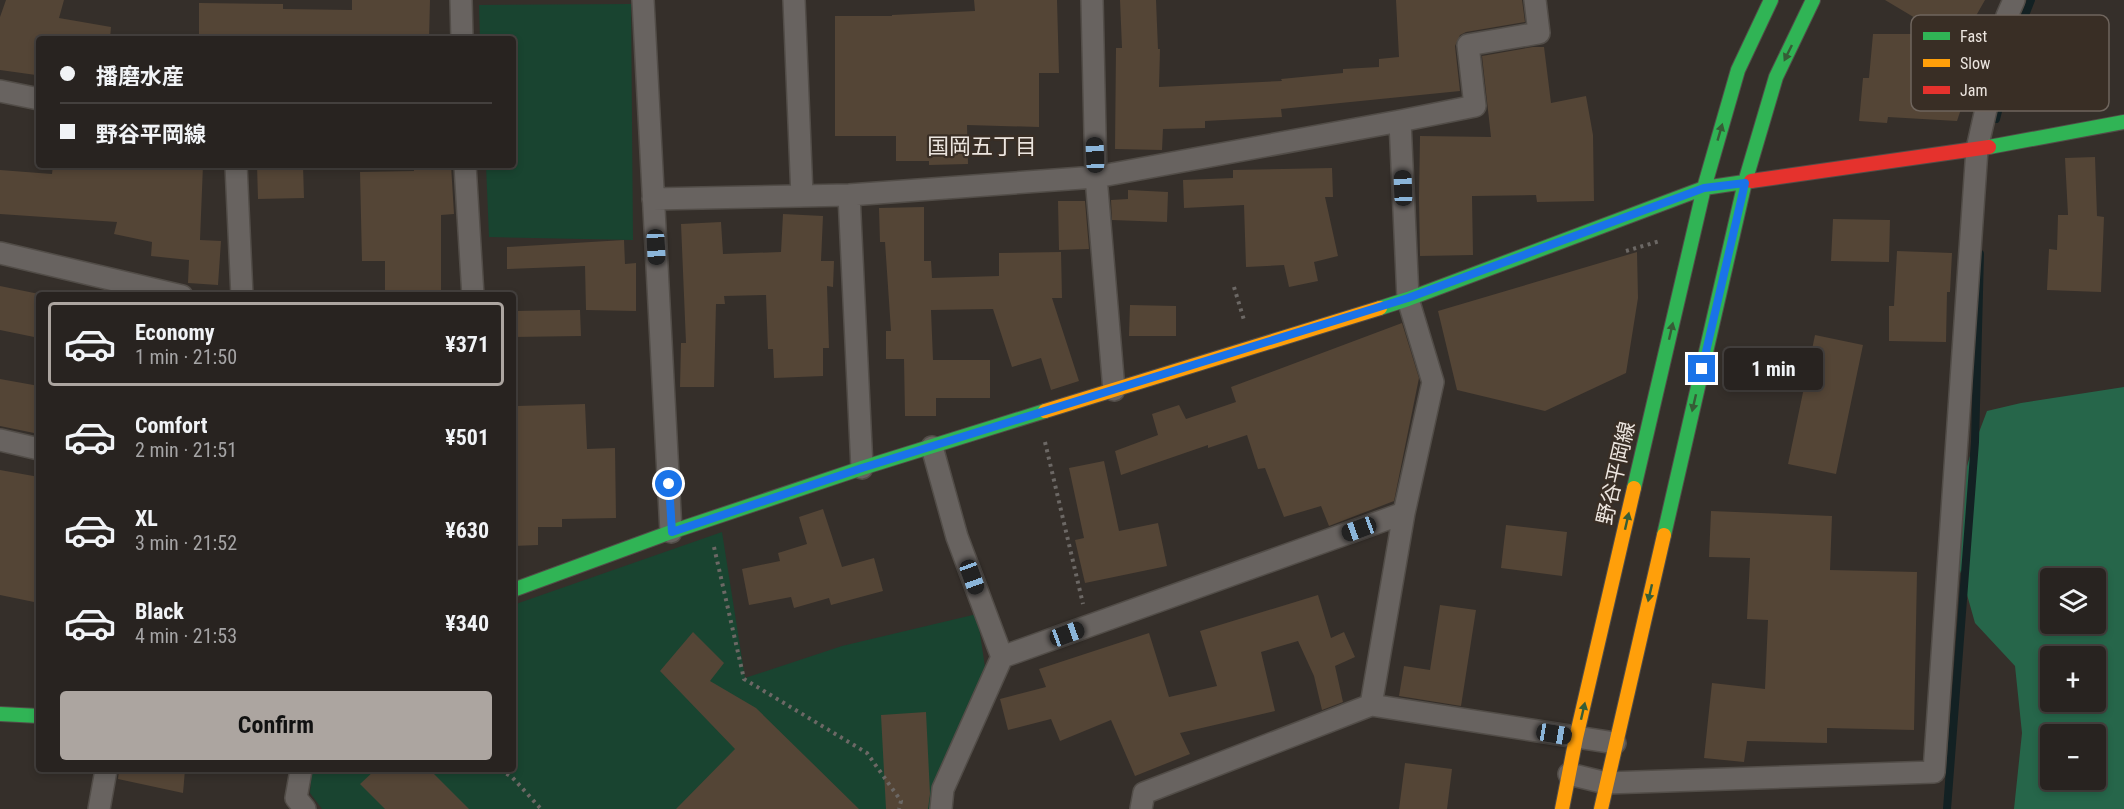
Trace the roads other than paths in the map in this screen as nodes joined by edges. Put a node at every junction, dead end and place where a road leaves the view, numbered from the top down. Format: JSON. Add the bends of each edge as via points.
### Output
{"nodes":[{"id":1,"x":461,"y":0,"type":"edge"},
{"id":2,"x":643,"y":0,"type":"edge"},
{"id":3,"x":794,"y":0,"type":"edge"},
{"id":4,"x":1092,"y":0,"type":"edge"},
{"id":5,"x":1535,"y":0,"type":"edge"},
{"id":6,"x":1771,"y":0,"type":"edge"},
{"id":7,"x":1813,"y":0,"type":"edge"},
{"id":8,"x":2014,"y":0,"type":"edge"},
{"id":9,"x":2007,"y":15,"type":"edge"},
{"id":10,"x":462,"y":36,"type":"edge"},
{"id":11,"x":0,"y":91,"type":"edge"},
{"id":12,"x":36,"y":98,"type":"edge"},
{"id":13,"x":1986,"y":111,"type":"edge"},
{"id":14,"x":1400,"y":122,"type":"junction"},
{"id":15,"x":2124,"y":122,"type":"edge"},
{"id":16,"x":1977,"y":149,"type":"junction"},
{"id":17,"x":236,"y":168,"type":"edge"},
{"id":18,"x":465,"y":168,"type":"edge"},
{"id":19,"x":1096,"y":177,"type":"junction"},
{"id":20,"x":1745,"y":183,"type":"junction"},
{"id":21,"x":1704,"y":188,"type":"junction"},
{"id":22,"x":849,"y":195,"type":"junction"},
{"id":23,"x":802,"y":196,"type":"junction"},
{"id":24,"x":653,"y":199,"type":"junction"},
{"id":25,"x":0,"y":253,"type":"edge"},
{"id":26,"x":165,"y":292,"type":"edge"},
{"id":27,"x":242,"y":292,"type":"edge"},
{"id":28,"x":473,"y":292,"type":"edge"},
{"id":29,"x":1408,"y":298,"type":"junction"},
{"id":30,"x":1114,"y":390,"type":"junction"},
{"id":31,"x":0,"y":440,"type":"edge"},
{"id":32,"x":932,"y":447,"type":"junction"},
{"id":33,"x":36,"y":448,"type":"edge"},
{"id":34,"x":862,"y":468,"type":"junction"},
{"id":35,"x":1404,"y":513,"type":"junction"},
{"id":36,"x":672,"y":532,"type":"junction"},
{"id":37,"x":516,"y":589,"type":"edge"},
{"id":38,"x":1002,"y":657,"type":"junction"},
{"id":39,"x":1371,"y":705,"type":"junction"},
{"id":40,"x":0,"y":714,"type":"edge"},
{"id":41,"x":36,"y":716,"type":"edge"},
{"id":42,"x":1576,"y":738,"type":"junction"},
{"id":43,"x":1615,"y":743,"type":"junction"},
{"id":44,"x":106,"y":772,"type":"edge"},
{"id":45,"x":301,"y":772,"type":"edge"},
{"id":46,"x":1569,"y":774,"type":"junction"},
{"id":47,"x":1606,"y":783,"type":"junction"},
{"id":48,"x":99,"y":809,"type":"edge"},
{"id":49,"x":304,"y":809,"type":"edge"},
{"id":50,"x":941,"y":809,"type":"edge"},
{"id":51,"x":1141,"y":809,"type":"edge"},
{"id":52,"x":1562,"y":809,"type":"edge"},
{"id":53,"x":1601,"y":809,"type":"edge"}],
"edges":[{"from":1,"to":10,"type":"street"},
{"from":2,"to":24,"type":"street"},
{"from":3,"to":23,"type":"street"},
{"from":4,"to":19,"type":"street"},
{"from":5,"to":14,"type":"street","via":[[1539,33],[1468,45],[1474,106]]},
{"from":21,"to":6,"type":"street","name":"野谷平岡線","one_way":true,"via":[[1738,70]]},
{"from":7,"to":20,"type":"street","one_way":true,"via":[[1776,77]]},
{"from":8,"to":9,"type":"street"},
{"from":11,"to":12,"type":"street"},
{"from":13,"to":16,"type":"street"},
{"from":14,"to":19,"type":"street"},
{"from":14,"to":29,"type":"street"},
{"from":15,"to":16,"type":"street"},
{"from":16,"to":20,"type":"street"},
{"from":16,"to":47,"type":"street","via":[[1934,772]]},
{"from":17,"to":27,"type":"street"},
{"from":18,"to":28,"type":"street"},
{"from":19,"to":22,"type":"street"},
{"from":19,"to":30,"type":"street"},
{"from":20,"to":21,"type":"street"},
{"from":20,"to":43,"type":"street","one_way":true},
{"from":21,"to":29,"type":"street"},
{"from":42,"to":21,"type":"street","name":"野谷平岡線","one_way":true},
{"from":22,"to":23,"type":"street"},
{"from":22,"to":34,"type":"street"},
{"from":23,"to":24,"type":"street"},
{"from":24,"to":36,"type":"street"},
{"from":25,"to":26,"type":"street"},
{"from":29,"to":30,"type":"street"},
{"from":29,"to":35,"type":"street","via":[[1432,382]]},
{"from":30,"to":32,"type":"street"},
{"from":31,"to":33,"type":"street"},
{"from":32,"to":34,"type":"street"},
{"from":32,"to":38,"type":"street","via":[[957,537]]},
{"from":34,"to":36,"type":"street"},
{"from":35,"to":38,"type":"street"},
{"from":35,"to":39,"type":"street"},
{"from":36,"to":37,"type":"street"},
{"from":38,"to":50,"type":"street","via":[[943,789]]},
{"from":39,"to":42,"type":"street"},
{"from":39,"to":51,"type":"street","via":[[1144,793]]},
{"from":40,"to":41,"type":"street"},
{"from":42,"to":43,"type":"street"},
{"from":42,"to":46,"type":"street","name":"野谷平岡線"},
{"from":43,"to":47,"type":"street"},
{"from":44,"to":48,"type":"street"},
{"from":45,"to":49,"type":"street","via":[[296,798]]},
{"from":46,"to":47,"type":"street"},
{"from":46,"to":52,"type":"street","name":"野谷平岡線"},
{"from":47,"to":53,"type":"street"}]}
